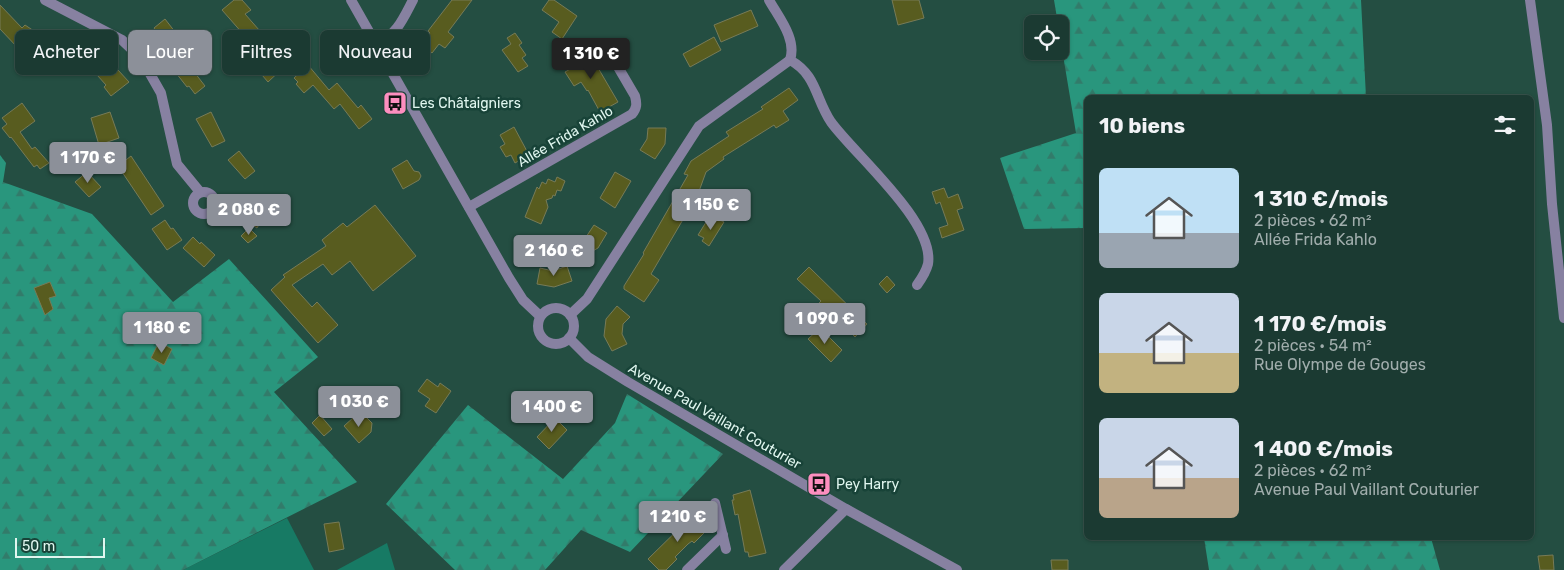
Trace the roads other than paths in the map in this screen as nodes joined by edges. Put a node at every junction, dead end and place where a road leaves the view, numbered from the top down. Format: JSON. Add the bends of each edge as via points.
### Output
{"nodes":[{"id":1,"x":45,"y":0,"type":"edge"},
{"id":2,"x":350,"y":0,"type":"edge"},
{"id":3,"x":413,"y":0,"type":"edge"},
{"id":4,"x":769,"y":0,"type":"edge"},
{"id":5,"x":1530,"y":0,"type":"edge"},
{"id":6,"x":368,"y":30,"type":"edge"},
{"id":7,"x":396,"y":30,"type":"edge"},
{"id":8,"x":604,"y":43,"type":"dead end"},
{"id":9,"x":790,"y":60,"type":"junction"},
{"id":10,"x":394,"y":75,"type":"edge"},
{"id":11,"x":200,"y":192,"type":"dead end"},
{"id":12,"x":469,"y":207,"type":"junction"},
{"id":13,"x":918,"y":285,"type":"dead end"},
{"id":14,"x":570,"y":315,"type":"junction"},
{"id":15,"x":540,"y":316,"type":"junction"},
{"id":16,"x":1564,"y":318,"type":"edge"},
{"id":17,"x":569,"y":338,"type":"junction"},
{"id":18,"x":715,"y":502,"type":"dead end"},
{"id":19,"x":846,"y":509,"type":"junction"},
{"id":20,"x":723,"y":535,"type":"junction"},
{"id":21,"x":726,"y":549,"type":"dead end"},
{"id":22,"x":687,"y":570,"type":"edge"},
{"id":23,"x":784,"y":570,"type":"edge"},
{"id":24,"x":957,"y":570,"type":"edge"}],
"edges":[{"from":1,"to":11,"type":"street","via":[[122,40],[141,58],[161,93],[177,164]]},
{"from":2,"to":6,"type":"street"},
{"from":3,"to":7,"type":"street"},
{"from":4,"to":9,"type":"street","via":[[789,36]]},
{"from":5,"to":16,"type":"street","via":[[1548,125],[1552,204]]},
{"from":8,"to":12,"type":"street","name":"Allée Frida Kahlo","via":[[635,96],[636,108],[632,114]]},
{"from":9,"to":13,"type":"street","via":[[807,72],[824,113],[894,193],[916,225],[928,254],[928,264]]},
{"from":9,"to":14,"type":"street","via":[[699,126],[587,299]]},
{"from":10,"to":12,"type":"street"},
{"from":12,"to":15,"type":"street","via":[[522,300]]},
{"from":14,"to":15,"type":"street","via":[[562,309],[553,308]]},
{"from":14,"to":17,"type":"street","via":[[574,329]]},
{"from":15,"to":17,"type":"street","via":[[539,334],[547,342],[559,344]]},
{"from":17,"to":19,"type":"street","name":"Avenue Paul Vaillant Couturier","via":[[588,357],[628,382]]},
{"from":18,"to":20,"type":"street"},
{"from":19,"to":23,"type":"street"},
{"from":19,"to":24,"type":"street","name":"Avenue Paul Vaillant Couturier"},
{"from":20,"to":21,"type":"street"},
{"from":20,"to":22,"type":"street"}]}
